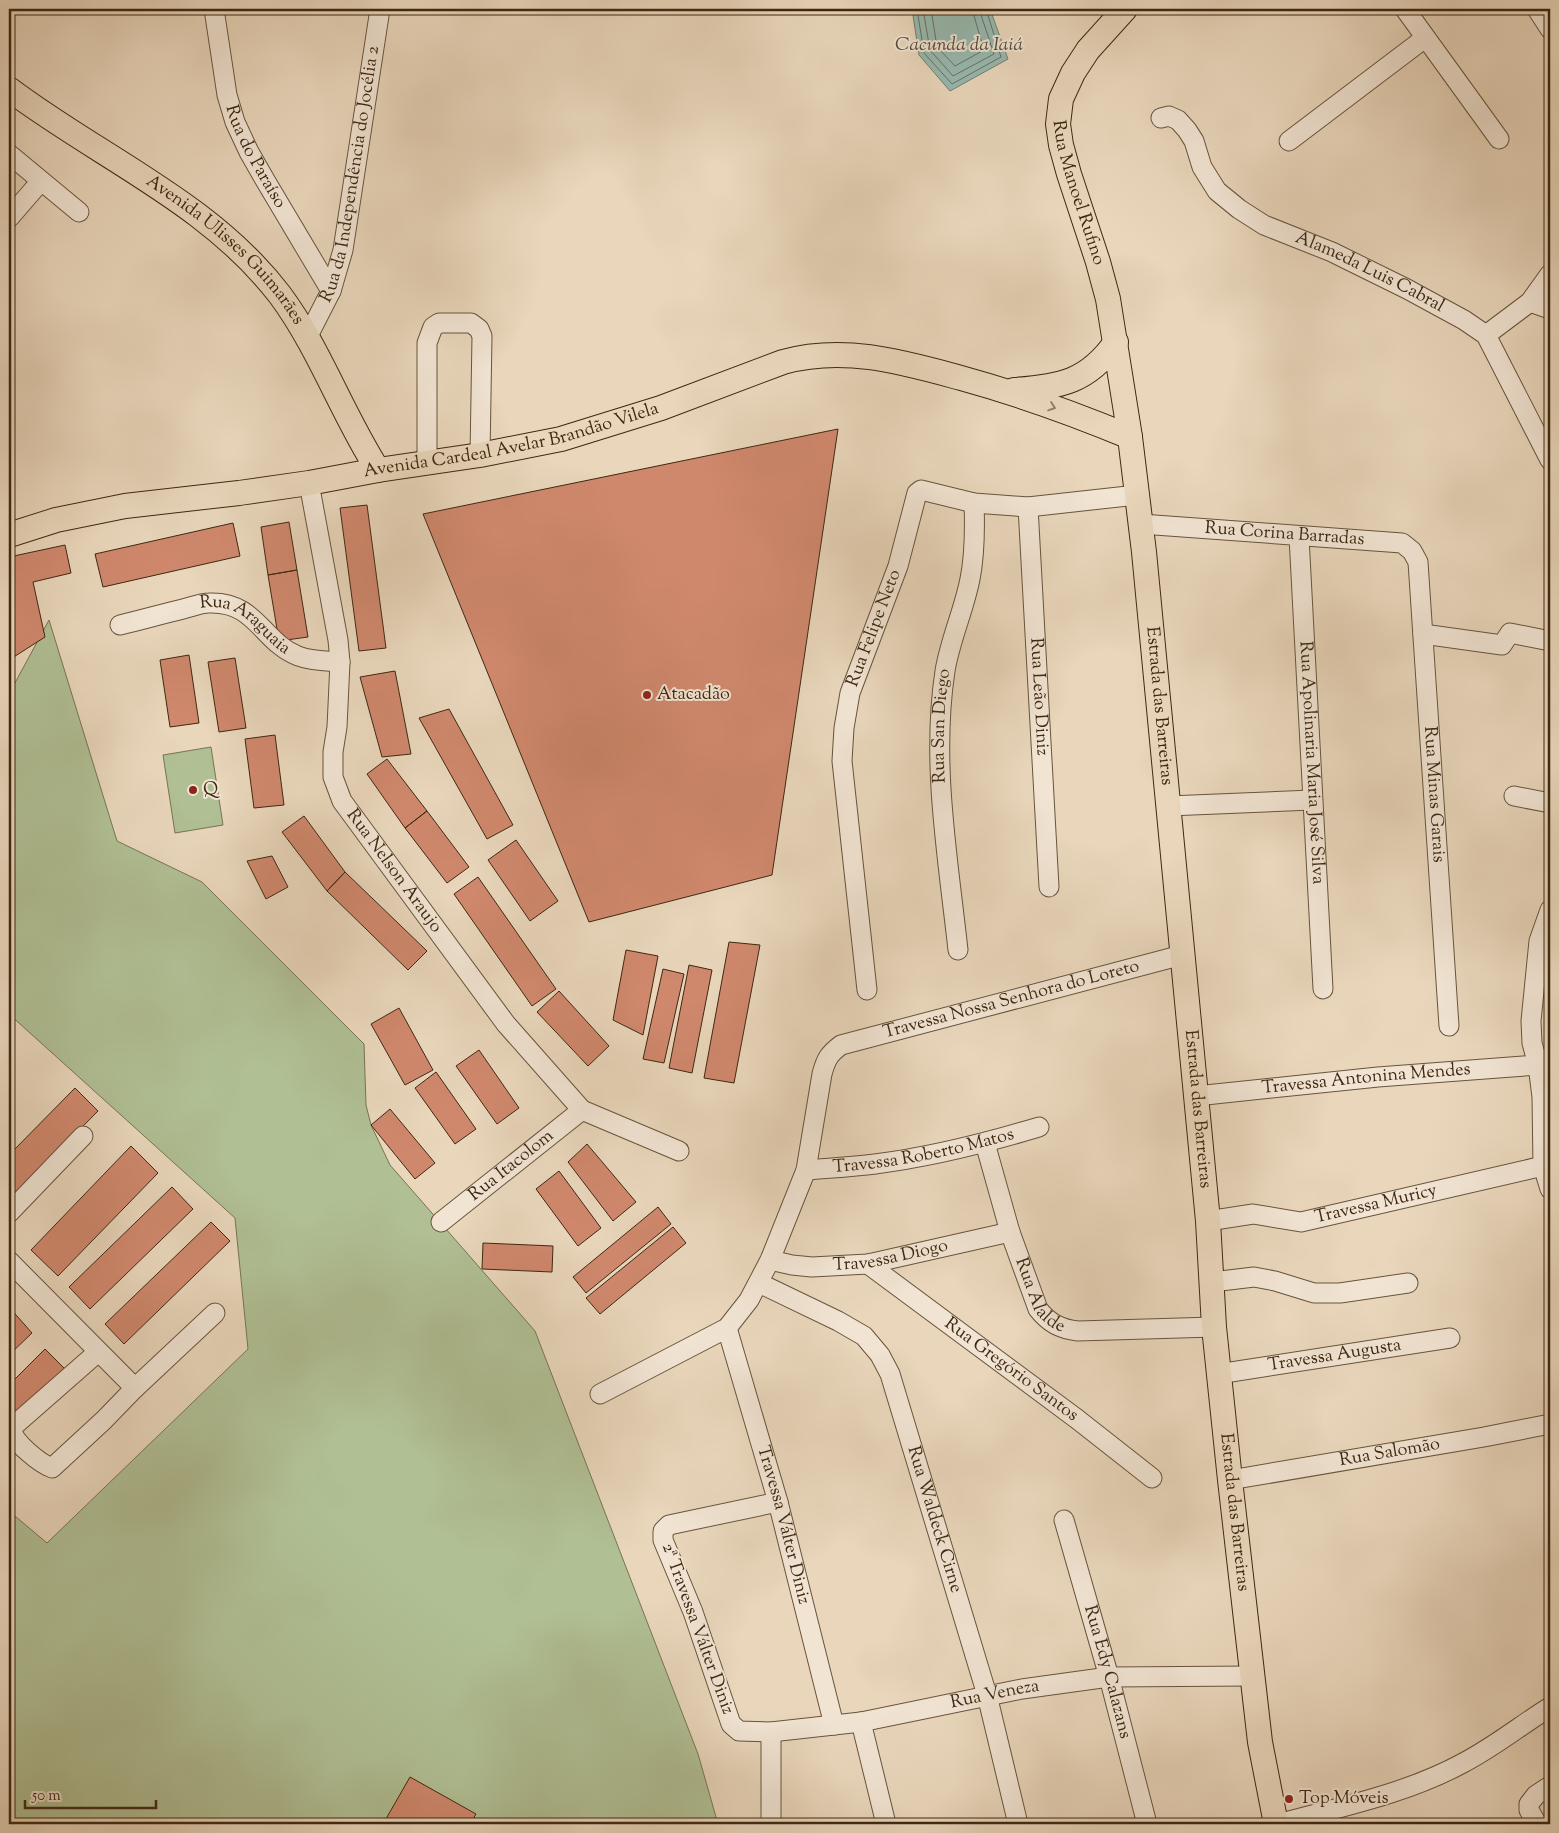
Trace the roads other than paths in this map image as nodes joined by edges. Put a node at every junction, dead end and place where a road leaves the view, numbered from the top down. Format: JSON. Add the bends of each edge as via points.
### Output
{"nodes":[{"id":1,"x":214,"y":9,"type":"edge"},
{"id":2,"x":380,"y":9,"type":"edge"},
{"id":3,"x":1125,"y":9,"type":"edge"},
{"id":4,"x":1405,"y":9,"type":"edge"},
{"id":5,"x":1537,"y":9,"type":"edge"},
{"id":6,"x":1550,"y":29,"type":"edge"},
{"id":7,"x":1425,"y":38,"type":"junction"},
{"id":8,"x":9,"y":90,"type":"edge"},
{"id":9,"x":1161,"y":118,"type":"dead end"},
{"id":10,"x":1499,"y":138,"type":"dead end"},
{"id":11,"x":1289,"y":142,"type":"dead end"},
{"id":12,"x":9,"y":154,"type":"edge"},
{"id":13,"x":41,"y":181,"type":"junction"},
{"id":14,"x":78,"y":212,"type":"dead end"},
{"id":15,"x":9,"y":218,"type":"edge"},
{"id":16,"x":1550,"y":274,"type":"edge"},
{"id":17,"x":331,"y":291,"type":"junction"},
{"id":18,"x":1530,"y":302,"type":"junction"},
{"id":19,"x":1550,"y":309,"type":"edge"},
{"id":20,"x":1486,"y":335,"type":"junction"},
{"id":21,"x":308,"y":336,"type":"junction"},
{"id":22,"x":1116,"y":342,"type":"junction"},
{"id":23,"x":1006,"y":391,"type":"junction"},
{"id":24,"x":1124,"y":393,"type":"joint"},
{"id":25,"x":1130,"y":437,"type":"junction"},
{"id":26,"x":480,"y":456,"type":"junction"},
{"id":27,"x":1550,"y":460,"type":"edge"},
{"id":28,"x":427,"y":463,"type":"junction"},
{"id":29,"x":378,"y":470,"type":"junction"},
{"id":30,"x":310,"y":483,"type":"junction"},
{"id":31,"x":1137,"y":495,"type":"junction"},
{"id":32,"x":974,"y":503,"type":"junction"},
{"id":33,"x":1028,"y":507,"type":"junction"},
{"id":34,"x":1141,"y":524,"type":"junction"},
{"id":35,"x":9,"y":535,"type":"edge"},
{"id":36,"x":1299,"y":537,"type":"junction"},
{"id":37,"x":1418,"y":562,"type":"joint"},
{"id":38,"x":120,"y":625,"type":"dead end"},
{"id":39,"x":1423,"y":634,"type":"junction"},
{"id":40,"x":1550,"y":641,"type":"edge"},
{"id":41,"x":340,"y":662,"type":"junction"},
{"id":42,"x":1514,"y":796,"type":"dead end"},
{"id":43,"x":1312,"y":800,"type":"junction"},
{"id":44,"x":1550,"y":803,"type":"edge"},
{"id":45,"x":1168,"y":806,"type":"junction"},
{"id":46,"x":1049,"y":887,"type":"dead end"},
{"id":47,"x":1550,"y":910,"type":"edge"},
{"id":48,"x":958,"y":950,"type":"dead end"},
{"id":49,"x":1182,"y":955,"type":"junction"},
{"id":50,"x":1323,"y":989,"type":"dead end"},
{"id":51,"x":867,"y":990,"type":"dead end"},
{"id":52,"x":1449,"y":1026,"type":"dead end"},
{"id":53,"x":1538,"y":1065,"type":"junction"},
{"id":54,"x":1196,"y":1096,"type":"junction"},
{"id":55,"x":582,"y":1110,"type":"junction"},
{"id":56,"x":1039,"y":1127,"type":"dead end"},
{"id":57,"x":83,"y":1136,"type":"dead end"},
{"id":58,"x":985,"y":1143,"type":"junction"},
{"id":59,"x":679,"y":1151,"type":"dead end"},
{"id":60,"x":1544,"y":1166,"type":"junction"},
{"id":61,"x":806,"y":1170,"type":"junction"},
{"id":62,"x":1550,"y":1189,"type":"edge"},
{"id":63,"x":9,"y":1213,"type":"edge"},
{"id":64,"x":1208,"y":1221,"type":"junction"},
{"id":65,"x":440,"y":1222,"type":"dead end"},
{"id":66,"x":1010,"y":1232,"type":"junction"},
{"id":67,"x":770,"y":1260,"type":"junction"},
{"id":68,"x":9,"y":1262,"type":"edge"},
{"id":69,"x":868,"y":1264,"type":"junction"},
{"id":70,"x":1212,"y":1282,"type":"junction"},
{"id":71,"x":758,"y":1283,"type":"junction"},
{"id":72,"x":1408,"y":1283,"type":"dead end"},
{"id":73,"x":215,"y":1313,"type":"dead end"},
{"id":74,"x":1214,"y":1327,"type":"junction"},
{"id":75,"x":727,"y":1328,"type":"junction"},
{"id":76,"x":1450,"y":1338,"type":"dead end"},
{"id":77,"x":98,"y":1352,"type":"junction"},
{"id":78,"x":1218,"y":1374,"type":"junction"},
{"id":79,"x":135,"y":1388,"type":"junction"},
{"id":80,"x":600,"y":1394,"type":"dead end"},
{"id":81,"x":1550,"y":1424,"type":"edge"},
{"id":82,"x":1152,"y":1478,"type":"dead end"},
{"id":83,"x":1230,"y":1480,"type":"junction"},
{"id":84,"x":778,"y":1502,"type":"junction"},
{"id":85,"x":1064,"y":1520,"type":"dead end"},
{"id":86,"x":1252,"y":1676,"type":"junction"},
{"id":87,"x":1109,"y":1677,"type":"junction"},
{"id":88,"x":987,"y":1695,"type":"junction"},
{"id":89,"x":1550,"y":1707,"type":"edge"},
{"id":90,"x":861,"y":1722,"type":"junction"},
{"id":91,"x":834,"y":1725,"type":"junction"},
{"id":92,"x":739,"y":1731,"type":"joint"},
{"id":93,"x":770,"y":1732,"type":"junction"},
{"id":94,"x":1550,"y":1786,"type":"edge"},
{"id":95,"x":1533,"y":1817,"type":"edge"},
{"id":96,"x":771,"y":1824,"type":"edge"},
{"id":97,"x":886,"y":1824,"type":"edge"},
{"id":98,"x":1018,"y":1824,"type":"edge"},
{"id":99,"x":1148,"y":1824,"type":"edge"},
{"id":100,"x":1277,"y":1824,"type":"edge"}],
"edges":[{"from":1,"to":17,"type":"street","name":"Rua do Paraíso","via":[[227,95],[235,122],[249,152]]},
{"from":2,"to":17,"type":"street","name":"Rua da Independência do Jocélia 2","via":[[343,250]]},
{"from":3,"to":22,"type":"main road","name":"Rua Manoel Rufino","via":[[1088,50],[1073,73],[1061,99],[1058,124],[1069,174],[1108,299]]},
{"from":4,"to":7,"type":"street"},
{"from":5,"to":6,"type":"street"},
{"from":7,"to":10,"type":"street"},
{"from":7,"to":11,"type":"street"},
{"from":8,"to":21,"type":"main road","name":"Avenida Ulisses Guimarães","via":[[210,225],[257,269]]},
{"from":9,"to":20,"type":"street","name":"Alameda Luis Cabral","via":[[1169,116],[1178,120],[1187,130],[1202,167],[1217,191],[1239,209],[1264,225],[1332,252],[1407,289]]},
{"from":12,"to":13,"type":"street"},
{"from":13,"to":14,"type":"street"},
{"from":13,"to":15,"type":"street"},
{"from":16,"to":18,"type":"street"},
{"from":17,"to":21,"type":"street","name":"Rua da Independência do Jocélia 2"},
{"from":18,"to":19,"type":"street"},
{"from":18,"to":20,"type":"street"},
{"from":20,"to":27,"type":"street","name":"Alameda Luis Cabral"},
{"from":21,"to":29,"type":"main road","name":"Avenida Ulisses Guimarães","via":[[363,447]]},
{"from":22,"to":23,"type":"main road","name":"Avenida Cardeal Avelar Brandão Vilela","via":[[1105,358],[1074,380],[1053,386]]},
{"from":22,"to":24,"type":"main road","name":"Rua Manoel Rufino"},
{"from":23,"to":25,"type":"main road","name":"Avenida Cardeal Avelar Brandão Vilela","one_way":true},
{"from":23,"to":26,"type":"main road","name":"Avenida Cardeal Avelar Brandão Vilela","via":[[902,362],[850,354],[822,354],[802,357],[561,439]]},
{"from":24,"to":25,"type":"main road","name":"Estrada das Barreiras"},
{"from":25,"to":31,"type":"main road","name":"Estrada das Barreiras"},
{"from":26,"to":28,"type":"main road","name":"Avenida Cardeal Avelar Brandão Vilela"},
{"from":26,"to":28,"type":"street","via":[[482,336],[479,328],[471,324],[439,323],[433,327],[427,344]]},
{"from":28,"to":29,"type":"main road","name":"Avenida Cardeal Avelar Brandão Vilela"},
{"from":29,"to":30,"type":"main road","name":"Avenida Cardeal Avelar Brandão Vilela"},
{"from":30,"to":35,"type":"main road","name":"Avenida Cardeal Avelar Brandão Vilela","via":[[125,506],[56,520]]},
{"from":30,"to":41,"type":"street","name":"Rua Nelson Araujo","via":[[336,620]]},
{"from":31,"to":33,"type":"street","name":"Rua Felipe Neto"},
{"from":31,"to":34,"type":"main road","name":"Estrada das Barreiras"},
{"from":32,"to":33,"type":"street","name":"Rua Felipe Neto"},
{"from":32,"to":48,"type":"street","name":"Rua San Diego","via":[[973,561],[946,670],[940,727],[940,783]]},
{"from":32,"to":51,"type":"street","name":"Rua Felipe Neto","via":[[921,490],[917,493],[898,566],[850,693],[842,761]]},
{"from":33,"to":46,"type":"street","name":"Rua Leão Diniz"},
{"from":34,"to":36,"type":"street","name":"Rua Corina Barradas"},
{"from":34,"to":45,"type":"main road","name":"Estrada das Barreiras"},
{"from":36,"to":37,"type":"street","name":"Rua Corina Barradas","via":[[1402,543]]},
{"from":36,"to":43,"type":"street","name":"Rua Apolinaria Maria José Silva"},
{"from":37,"to":39,"type":"street","name":"Rua Minas Garais"},
{"from":38,"to":41,"type":"street","name":"Rua Araguaia","via":[[208,603],[224,604],[240,608],[283,647],[298,656]]},
{"from":39,"to":40,"type":"street","via":[[1502,645],[1510,633]]},
{"from":39,"to":52,"type":"street","name":"Rua Minas Garais"},
{"from":41,"to":55,"type":"street","name":"Rua Nelson Araujo","via":[[333,777],[342,801],[506,1024]]},
{"from":42,"to":44,"type":"street"},
{"from":43,"to":45,"type":"street"},
{"from":43,"to":50,"type":"street","name":"Rua Apolinaria Maria José Silva"},
{"from":45,"to":49,"type":"main road","name":"Estrada das Barreiras"},
{"from":47,"to":53,"type":"street","via":[[1539,941],[1531,1021],[1532,1044]]},
{"from":49,"to":54,"type":"main road","name":"Estrada das Barreiras"},
{"from":49,"to":61,"type":"street","name":"Travessa Nossa Senhora do Loreto","via":[[842,1045],[831,1053],[822,1074]]},
{"from":53,"to":54,"type":"street","name":"Travessa Antonina Mendes"},
{"from":53,"to":60,"type":"street"},
{"from":54,"to":64,"type":"main road","name":"Estrada das Barreiras"},
{"from":55,"to":59,"type":"street","name":"Rua Nelson Araujo"},
{"from":55,"to":65,"type":"street","name":"Rua Itacolom"},
{"from":56,"to":58,"type":"street","name":"Travessa Roberto Matos"},
{"from":57,"to":63,"type":"street"},
{"from":58,"to":61,"type":"street","name":"Travessa Roberto Matos","via":[[875,1164]]},
{"from":58,"to":66,"type":"street","name":"Rua Alalde"},
{"from":60,"to":62,"type":"street"},
{"from":60,"to":64,"type":"street","name":"Travessa Muricy","via":[[1300,1222],[1253,1214]]},
{"from":61,"to":67,"type":"street"},
{"from":64,"to":70,"type":"main road","name":"Estrada das Barreiras"},
{"from":66,"to":69,"type":"street","name":"Travessa Diogo"},
{"from":66,"to":74,"type":"street","name":"Rua Alalde","via":[[1038,1309],[1064,1329]]},
{"from":67,"to":69,"type":"street","name":"Travessa Diogo","via":[[812,1267]]},
{"from":67,"to":71,"type":"street"},
{"from":68,"to":77,"type":"street"},
{"from":69,"to":82,"type":"street","name":"Rua Gregório Santos"},
{"from":70,"to":72,"type":"street","via":[[1254,1278],[1314,1293]]},
{"from":70,"to":74,"type":"main road","name":"Estrada das Barreiras"},
{"from":71,"to":75,"type":"street","via":[[740,1314]]},
{"from":71,"to":88,"type":"street","name":"Rua Waldeck Cirne","via":[[864,1336],[880,1355],[900,1403]]},
{"from":73,"to":79,"type":"street"},
{"from":74,"to":78,"type":"main road","name":"Estrada das Barreiras"},
{"from":75,"to":80,"type":"street"},
{"from":75,"to":84,"type":"street","name":"Travessa Válter Diniz"},
{"from":76,"to":78,"type":"street","name":"Travessa Augusta"},
{"from":77,"to":79,"type":"street"},
{"from":77,"to":79,"type":"street","via":[[12,1429],[14,1437],[40,1463],[52,1468]]},
{"from":78,"to":83,"type":"main road","name":"Estrada das Barreiras"},
{"from":81,"to":83,"type":"street","name":"Rua Salomão"},
{"from":83,"to":86,"type":"main road","name":"Estrada das Barreiras"},
{"from":84,"to":91,"type":"street","name":"Travessa Válter Diniz"},
{"from":84,"to":92,"type":"street","name":"2ª Travessa Válter Diniz","via":[[669,1525],[663,1531],[663,1540],[693,1612],[731,1724]]},
{"from":85,"to":87,"type":"street","name":"Rua Edy Calazans"},
{"from":86,"to":87,"type":"street","name":"Rua Veneza"},
{"from":86,"to":100,"type":"main road","name":"Estrada das Barreiras","via":[[1260,1742]]},
{"from":87,"to":88,"type":"street","name":"Rua Veneza"},
{"from":87,"to":99,"type":"street","name":"Rua Edy Calazans"},
{"from":88,"to":90,"type":"street","name":"Rua Veneza"},
{"from":88,"to":98,"type":"street","name":"Rua Waldeck Cirne"},
{"from":89,"to":100,"type":"street","via":[[1463,1763],[1430,1778],[1397,1791]]},
{"from":90,"to":91,"type":"street","name":"Rua Veneza"},
{"from":90,"to":97,"type":"street"},
{"from":91,"to":93,"type":"street","name":"Rua Veneza"},
{"from":92,"to":93,"type":"street","name":"Rua Veneza"},
{"from":93,"to":96,"type":"street"},
{"from":94,"to":95,"type":"street","via":[[1530,1801]]}]}
